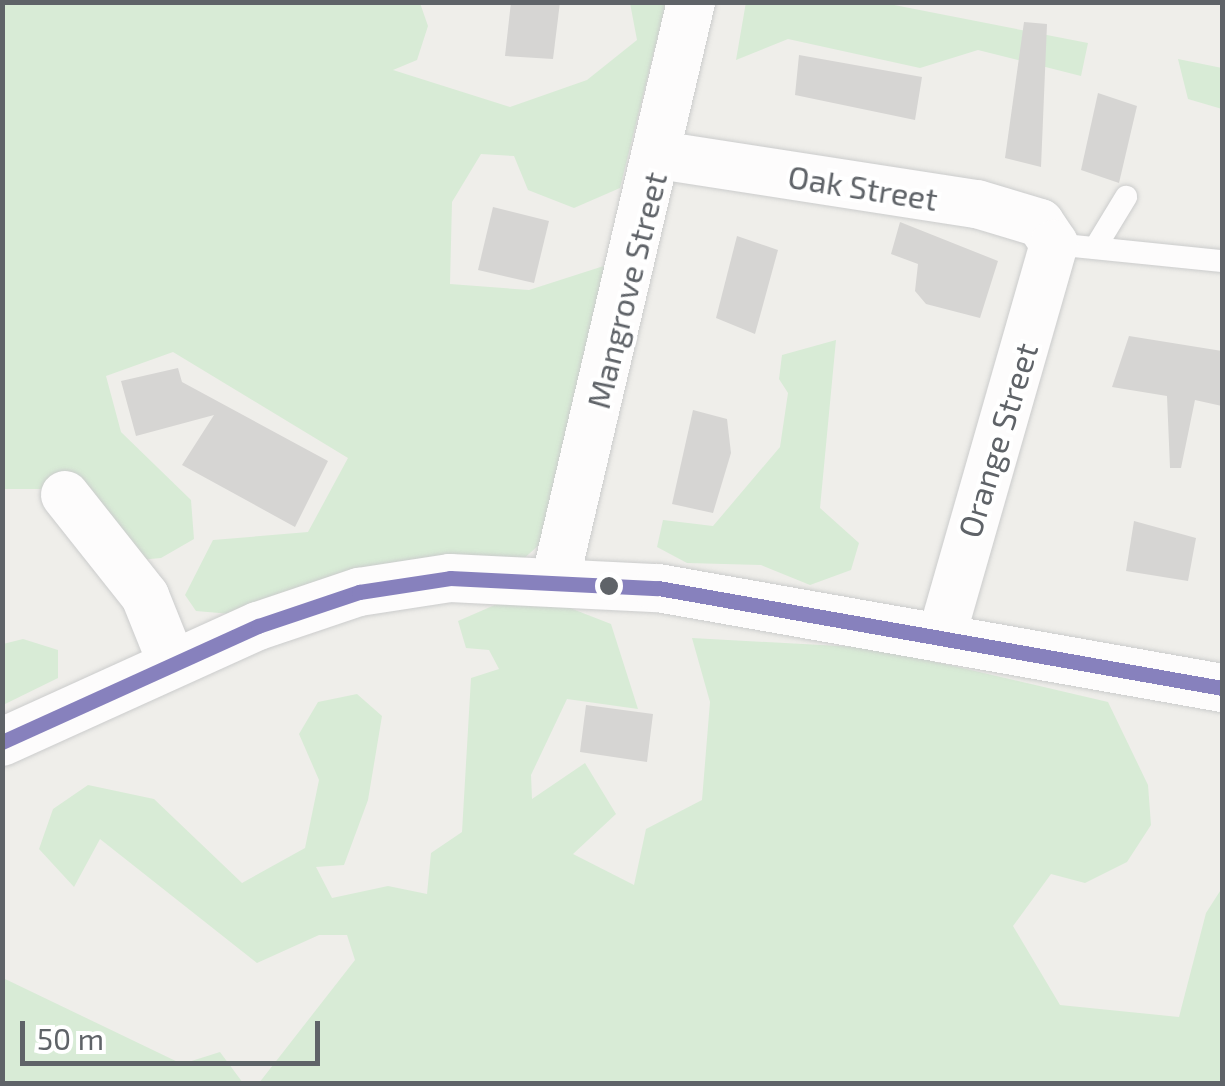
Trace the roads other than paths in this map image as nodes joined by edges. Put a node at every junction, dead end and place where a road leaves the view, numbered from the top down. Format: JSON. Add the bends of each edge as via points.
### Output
{"nodes":[{"id":1,"x":691,"y":2,"type":"edge"},
{"id":2,"x":659,"y":155,"type":"junction"},
{"id":3,"x":1126,"y":197,"type":"dead end"},
{"id":4,"x":1075,"y":246,"type":"junction"},
{"id":5,"x":1222,"y":261,"type":"edge"},
{"id":6,"x":66,"y":495,"type":"dead end"},
{"id":7,"x":556,"y":577,"type":"junction"},
{"id":8,"x":941,"y":638,"type":"junction"},
{"id":9,"x":172,"y":663,"type":"junction"},
{"id":10,"x":1222,"y":688,"type":"edge"},
{"id":11,"x":2,"y":742,"type":"edge"}],
"edges":[{"from":1,"to":2,"type":"street","name":"Mangrove Street"},
{"from":2,"to":4,"type":"street","name":"Oak Street","via":[[912,205],[1017,214]]},
{"from":2,"to":7,"type":"street","name":"Mangrove Street"},
{"from":3,"to":4,"type":"lane"},
{"from":4,"to":5,"type":"lane"},
{"from":4,"to":8,"type":"street","name":"Orange Street"},
{"from":6,"to":9,"type":"street","via":[[145,596]]},
{"from":7,"to":8,"type":"street"},
{"from":7,"to":9,"type":"street","via":[[359,592]]},
{"from":8,"to":10,"type":"street"},
{"from":9,"to":11,"type":"street"}]}
